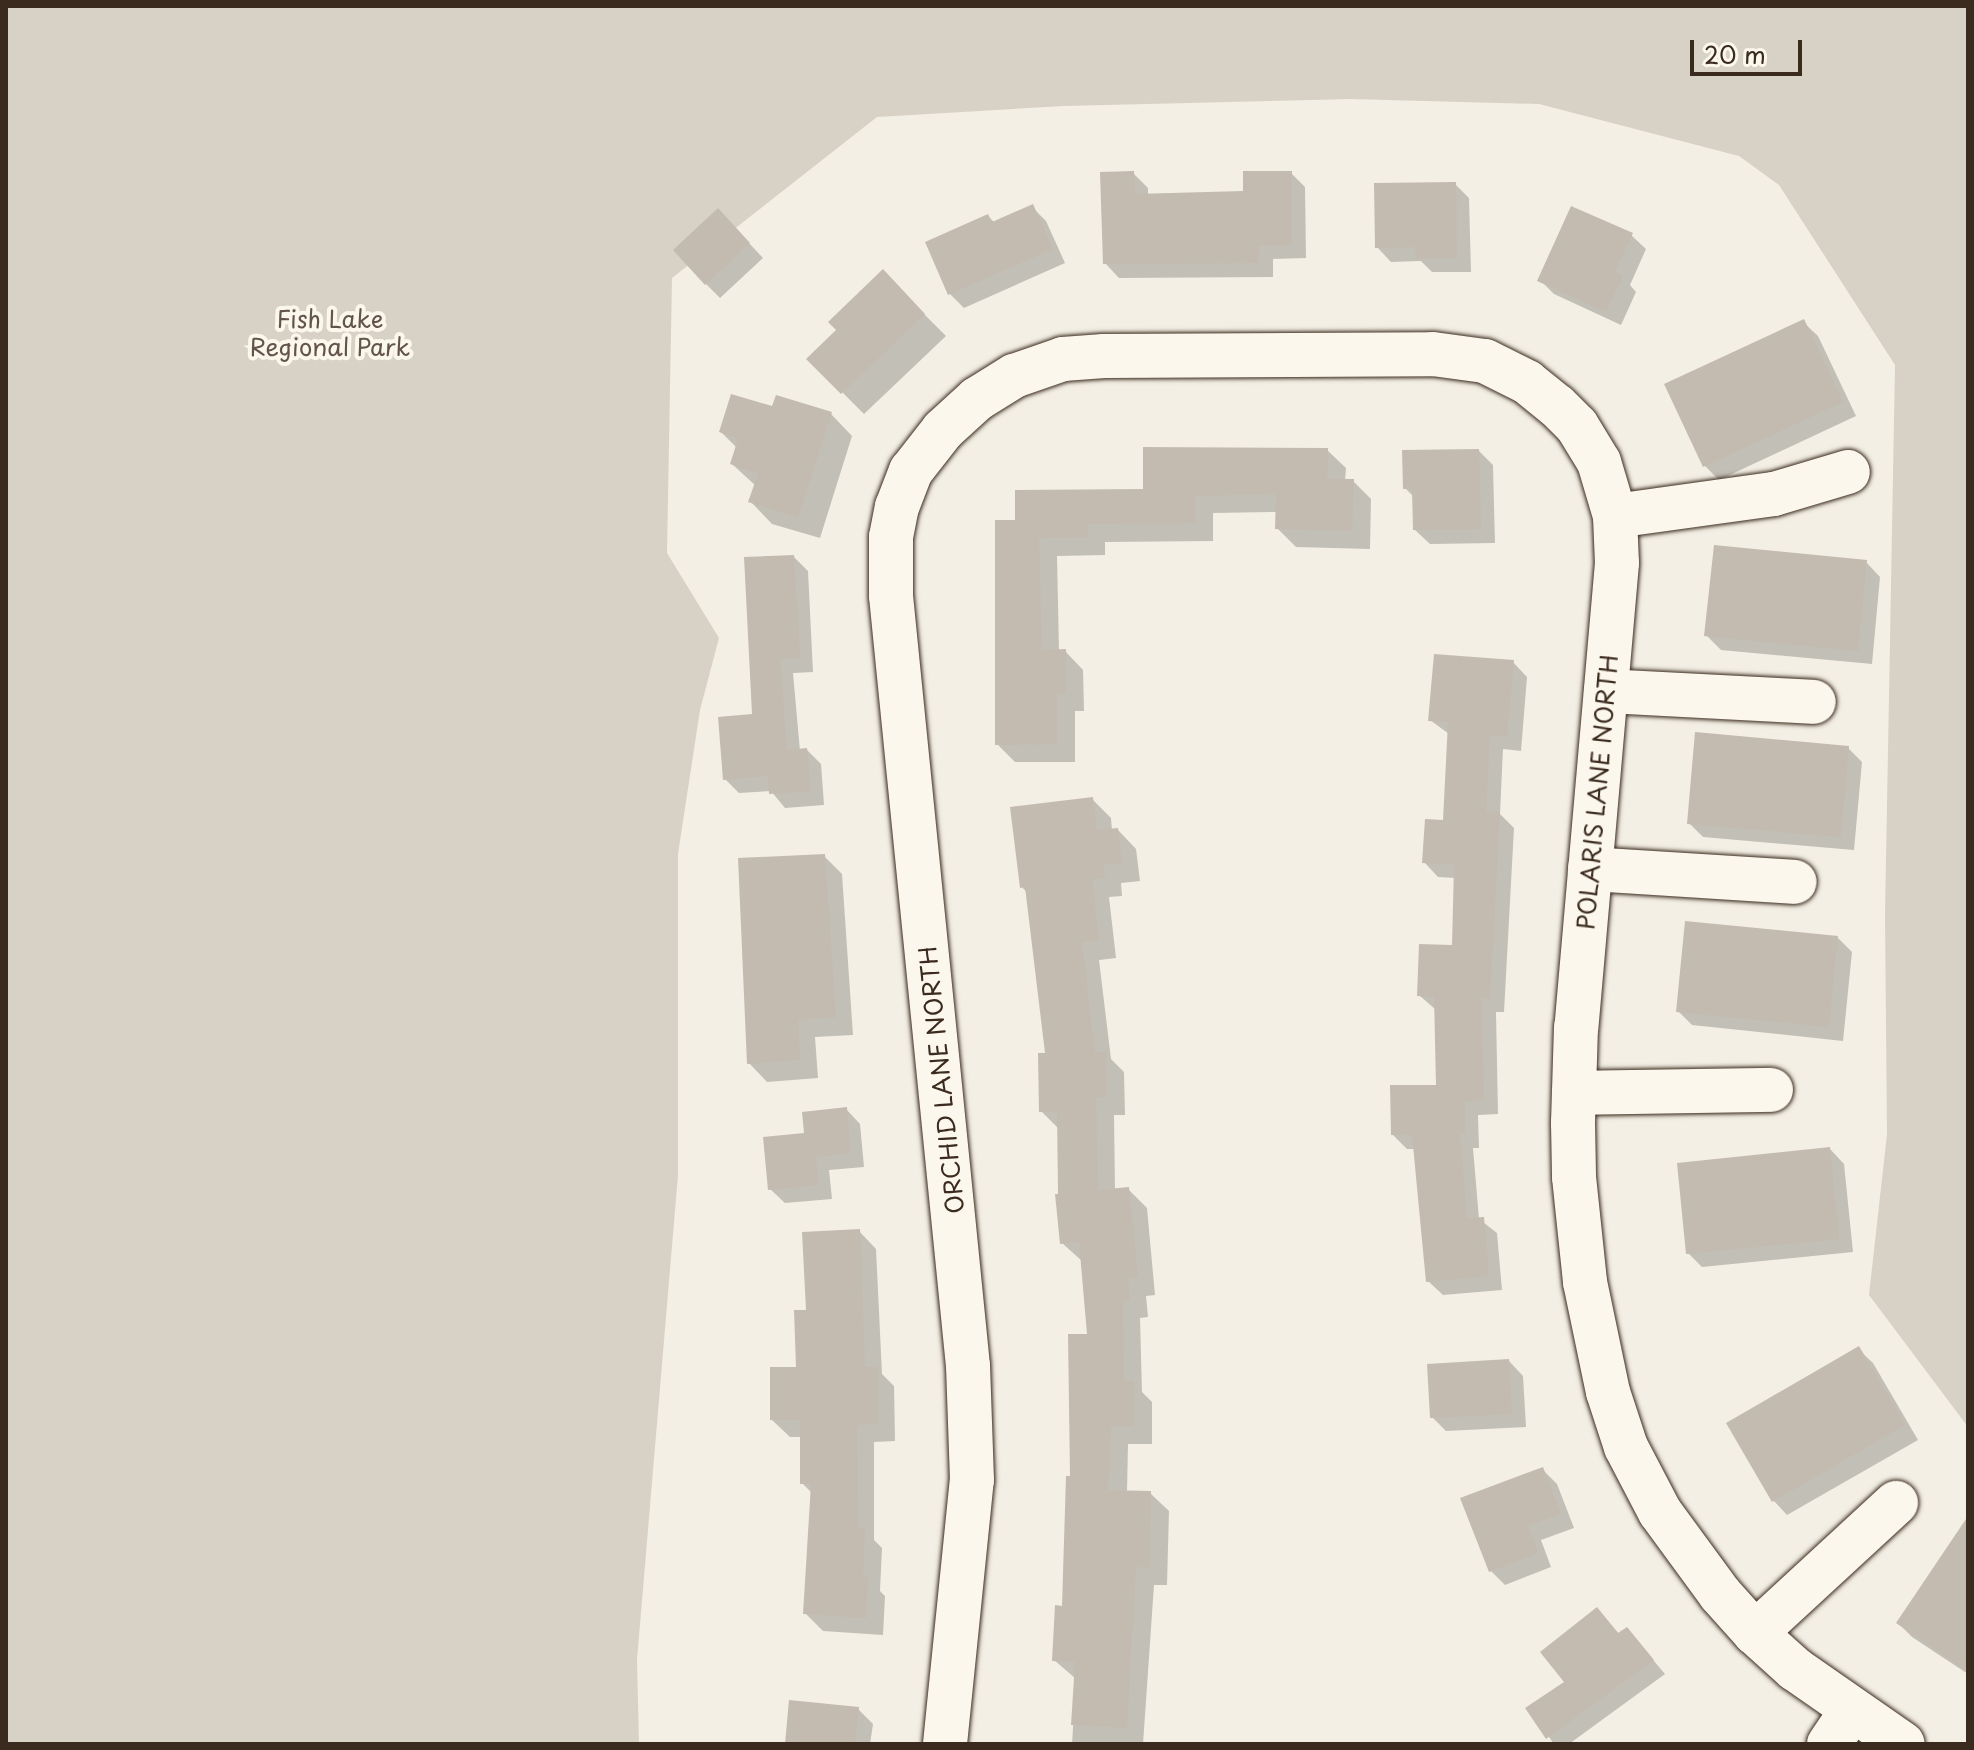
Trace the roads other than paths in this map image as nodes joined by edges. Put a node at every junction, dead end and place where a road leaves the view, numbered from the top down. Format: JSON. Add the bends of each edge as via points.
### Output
{"nodes":[{"id":1,"x":943,"y":430,"type":"joint"},
{"id":2,"x":1848,"y":472,"type":"dead end"},
{"id":3,"x":1615,"y":516,"type":"junction"},
{"id":4,"x":1606,"y":691,"type":"junction"},
{"id":5,"x":1814,"y":702,"type":"dead end"},
{"id":6,"x":1590,"y":869,"type":"junction"},
{"id":7,"x":1795,"y":882,"type":"dead end"},
{"id":8,"x":1771,"y":1090,"type":"dead end"},
{"id":9,"x":1574,"y":1093,"type":"junction"},
{"id":10,"x":1896,"y":1503,"type":"dead end"},
{"id":11,"x":1755,"y":1633,"type":"junction"},
{"id":12,"x":1840,"y":1728,"type":"edge"},
{"id":13,"x":945,"y":1744,"type":"edge"},
{"id":14,"x":1903,"y":1744,"type":"edge"}],
"edges":[{"from":1,"to":3,"type":"street","name":"POLARIS LANE NORTH","via":[[977,399],[1014,376],[1063,359],[1433,354],[1485,361],[1527,382],[1557,406],[1599,462]]},
{"from":1,"to":13,"type":"street","name":"ORCHID LANE NORTH","via":[[911,471],[897,507],[891,596],[968,1366],[972,1480]]},
{"from":2,"to":3,"type":"street","via":[[1774,494]]},
{"from":3,"to":4,"type":"street","name":"POLARIS LANE NORTH","via":[[1617,563]]},
{"from":4,"to":5,"type":"street"},
{"from":4,"to":6,"type":"street","name":"POLARIS LANE NORTH"},
{"from":6,"to":7,"type":"street"},
{"from":6,"to":9,"type":"street","name":"POLARIS LANE NORTH"},
{"from":8,"to":9,"type":"street"},
{"from":9,"to":11,"type":"street","name":"POLARIS LANE NORTH","via":[[1574,1177],[1585,1282],[1601,1364],[1626,1447],[1660,1512]]},
{"from":10,"to":11,"type":"street"},
{"from":11,"to":12,"type":"street","name":"POLARIS LANE NORTH","via":[[1795,1669]]},
{"from":12,"to":14,"type":"street","name":"POLARIS LANE NORTH"}]}
